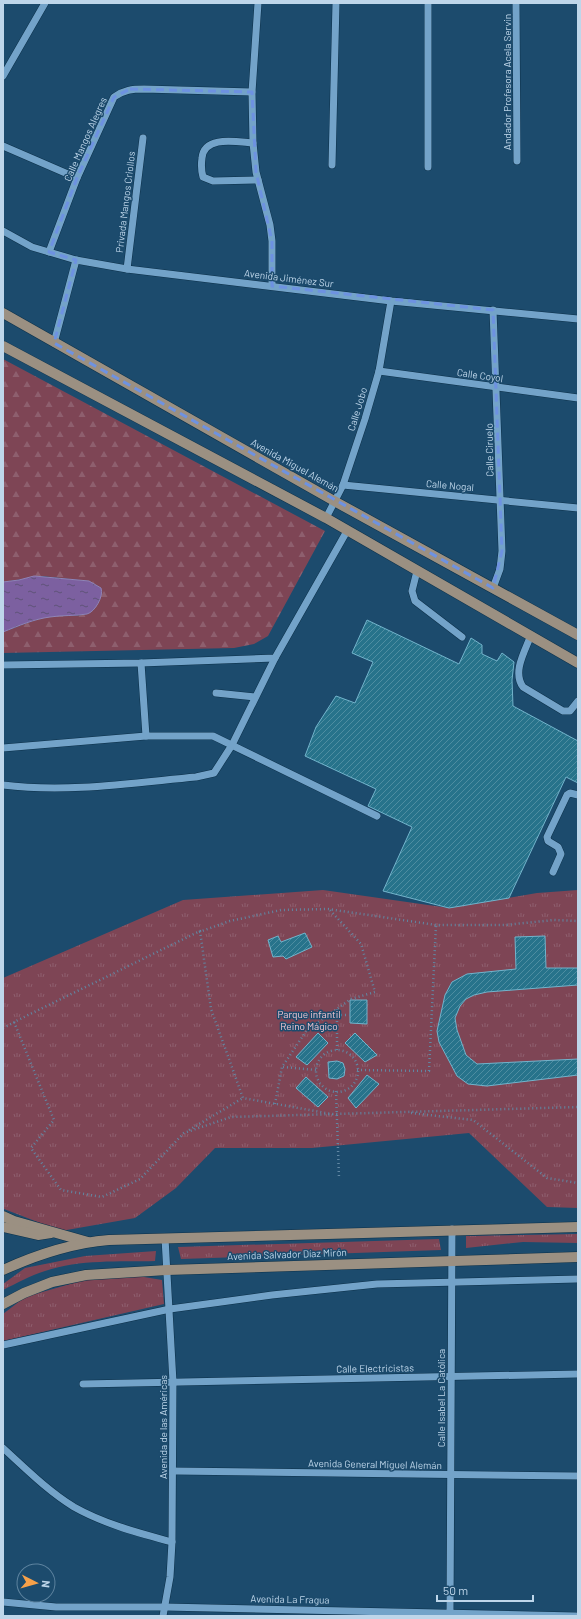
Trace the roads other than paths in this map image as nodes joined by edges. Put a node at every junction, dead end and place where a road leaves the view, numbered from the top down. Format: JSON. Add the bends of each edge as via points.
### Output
{"nodes":[{"id":1,"x":44,"y":3,"type":"edge"},
{"id":2,"x":258,"y":3,"type":"edge"},
{"id":3,"x":336,"y":3,"type":"edge"},
{"id":4,"x":428,"y":3,"type":"edge"},
{"id":5,"x":516,"y":3,"type":"edge"},
{"id":6,"x":3,"y":76,"type":"edge"},
{"id":7,"x":252,"y":92,"type":"junction"},
{"id":8,"x":144,"y":138,"type":"dead end"},
{"id":9,"x":253,"y":143,"type":"junction"},
{"id":10,"x":3,"y":146,"type":"edge"},
{"id":11,"x":517,"y":161,"type":"dead end"},
{"id":12,"x":332,"y":165,"type":"dead end"},
{"id":13,"x":428,"y":167,"type":"dead end"},
{"id":14,"x":77,"y":178,"type":"junction"},
{"id":15,"x":258,"y":180,"type":"junction"},
{"id":16,"x":3,"y":231,"type":"edge"},
{"id":17,"x":49,"y":252,"type":"junction"},
{"id":18,"x":76,"y":260,"type":"junction"},
{"id":19,"x":127,"y":269,"type":"junction"},
{"id":20,"x":272,"y":286,"type":"junction"},
{"id":21,"x":391,"y":301,"type":"junction"},
{"id":22,"x":494,"y":310,"type":"junction"},
{"id":23,"x":3,"y":313,"type":"edge"},
{"id":24,"x":578,"y":319,"type":"edge"},
{"id":25,"x":54,"y":343,"type":"junction"},
{"id":26,"x":3,"y":346,"type":"edge"},
{"id":27,"x":379,"y":371,"type":"junction"},
{"id":28,"x":497,"y":388,"type":"junction"},
{"id":29,"x":578,"y":398,"type":"edge"},
{"id":30,"x":343,"y":485,"type":"junction"},
{"id":31,"x":500,"y":500,"type":"junction"},
{"id":32,"x":336,"y":502,"type":"junction"},
{"id":33,"x":578,"y":508,"type":"edge"},
{"id":34,"x":326,"y":518,"type":"junction"},
{"id":35,"x":347,"y":531,"type":"junction"},
{"id":36,"x":417,"y":571,"type":"junction"},
{"id":37,"x":493,"y":588,"type":"junction"},
{"id":38,"x":531,"y":635,"type":"junction"},
{"id":39,"x":578,"y":635,"type":"edge"},
{"id":40,"x":462,"y":638,"type":"dead end"},
{"id":41,"x":275,"y":658,"type":"junction"},
{"id":42,"x":140,"y":663,"type":"junction"},
{"id":43,"x":578,"y":663,"type":"edge"},
{"id":44,"x":3,"y":665,"type":"edge"},
{"id":45,"x":216,"y":693,"type":"dead end"},
{"id":46,"x":255,"y":697,"type":"junction"},
{"id":47,"x":578,"y":700,"type":"edge"},
{"id":48,"x":146,"y":736,"type":"junction"},
{"id":49,"x":232,"y":745,"type":"junction"},
{"id":50,"x":3,"y":748,"type":"edge"},
{"id":51,"x":3,"y":785,"type":"edge"},
{"id":52,"x":578,"y":795,"type":"edge"},
{"id":53,"x":377,"y":816,"type":"dead end"},
{"id":54,"x":554,"y":872,"type":"dead end"},
{"id":55,"x":3,"y":1216,"type":"edge"},
{"id":56,"x":3,"y":1227,"type":"edge"},
{"id":57,"x":578,"y":1227,"type":"edge"},
{"id":58,"x":452,"y":1229,"type":"junction"},
{"id":59,"x":57,"y":1233,"type":"junction"},
{"id":60,"x":165,"y":1238,"type":"junction"},
{"id":61,"x":88,"y":1242,"type":"junction"},
{"id":62,"x":578,"y":1257,"type":"edge"},
{"id":63,"x":451,"y":1260,"type":"junction"},
{"id":64,"x":3,"y":1270,"type":"edge"},
{"id":65,"x":167,"y":1270,"type":"junction"},
{"id":66,"x":578,"y":1279,"type":"edge"},
{"id":67,"x":451,"y":1281,"type":"junction"},
{"id":68,"x":3,"y":1304,"type":"edge"},
{"id":69,"x":170,"y":1309,"type":"junction"},
{"id":70,"x":3,"y":1345,"type":"edge"},
{"id":71,"x":578,"y":1374,"type":"edge"},
{"id":72,"x":451,"y":1377,"type":"junction"},
{"id":73,"x":173,"y":1382,"type":"junction"},
{"id":74,"x":83,"y":1384,"type":"dead end"},
{"id":75,"x":3,"y":1448,"type":"edge"},
{"id":76,"x":173,"y":1471,"type":"junction"},
{"id":77,"x":451,"y":1475,"type":"junction"},
{"id":78,"x":578,"y":1476,"type":"edge"},
{"id":79,"x":172,"y":1542,"type":"junction"},
{"id":80,"x":3,"y":1602,"type":"edge"},
{"id":81,"x":165,"y":1606,"type":"junction"},
{"id":82,"x":56,"y":1607,"type":"junction"},
{"id":83,"x":450,"y":1614,"type":"edge"},
{"id":84,"x":55,"y":1616,"type":"edge"},
{"id":85,"x":163,"y":1616,"type":"edge"},
{"id":86,"x":576,"y":1616,"type":"edge"}],
"edges":[{"from":1,"to":6,"type":"street"},
{"from":2,"to":7,"type":"street"},
{"from":3,"to":12,"type":"street"},
{"from":4,"to":13,"type":"street"},
{"from":5,"to":11,"type":"street","name":"Andador Profesora Acela Servin"},
{"from":7,"to":9,"type":"street"},
{"from":7,"to":14,"type":"street","name":"Calle Mangos Alegres","via":[[144,89],[121,92],[114,97]]},
{"from":8,"to":19,"type":"street","name":"Privada Mangos Criollos"},
{"from":9,"to":15,"type":"street"},
{"from":9,"to":15,"type":"street","via":[[209,144],[204,149],[201,171],[203,177],[213,181]]},
{"from":10,"to":14,"type":"street"},
{"from":14,"to":17,"type":"street","name":"Calle Mangos Alegres"},
{"from":15,"to":20,"type":"street","via":[[270,225]]},
{"from":16,"to":17,"type":"street","name":"Avenida Jiménez Sur","via":[[32,247]]},
{"from":17,"to":18,"type":"street","name":"Avenida Jiménez Sur"},
{"from":18,"to":19,"type":"street","name":"Avenida Jiménez Sur"},
{"from":18,"to":25,"type":"street"},
{"from":19,"to":20,"type":"street","name":"Avenida Jiménez Sur"},
{"from":20,"to":21,"type":"street","name":"Avenida Jiménez Sur"},
{"from":21,"to":22,"type":"street","name":"Avenida Jiménez Sur"},
{"from":21,"to":27,"type":"street","name":"Calle Jobo"},
{"from":22,"to":24,"type":"street","name":"Avenida Jiménez Sur"},
{"from":22,"to":28,"type":"street","name":"Calle Ciruelo"},
{"from":23,"to":25,"type":"main road","name":"Avenida Miguel Alemán"},
{"from":25,"to":32,"type":"main road","name":"Avenida Miguel Alemán"},
{"from":26,"to":34,"type":"main road"},
{"from":27,"to":28,"type":"street","name":"Calle Coyol"},
{"from":27,"to":30,"type":"street","name":"Calle Jobo"},
{"from":28,"to":29,"type":"street","name":"Calle Coyol"},
{"from":28,"to":31,"type":"street","name":"Calle Ciruelo"},
{"from":30,"to":31,"type":"street","name":"Calle Nogal"},
{"from":30,"to":32,"type":"street","name":"Calle Jobo"},
{"from":31,"to":33,"type":"street","name":"Calle Nogal"},
{"from":31,"to":37,"type":"street","name":"Calle Ciruelo","via":[[502,561]]},
{"from":32,"to":34,"type":"street","name":"Calle Jobo"},
{"from":32,"to":37,"type":"main road","name":"Avenida Miguel Alemán"},
{"from":34,"to":35,"type":"main road"},
{"from":35,"to":36,"type":"main road"},
{"from":35,"to":41,"type":"street"},
{"from":36,"to":38,"type":"main road"},
{"from":36,"to":40,"type":"street","via":[[412,591],[415,601]]},
{"from":37,"to":39,"type":"main road","name":"Avenida Miguel Alemán"},
{"from":38,"to":43,"type":"main road"},
{"from":38,"to":47,"type":"street","via":[[518,670],[519,683],[523,688],[563,711],[570,711]]},
{"from":41,"to":42,"type":"street"},
{"from":41,"to":46,"type":"street"},
{"from":42,"to":44,"type":"street"},
{"from":42,"to":48,"type":"street"},
{"from":45,"to":46,"type":"street"},
{"from":46,"to":49,"type":"street"},
{"from":48,"to":49,"type":"street","via":[[213,736]]},
{"from":48,"to":50,"type":"street"},
{"from":49,"to":51,"type":"street","via":[[214,773],[208,776],[60,789]]},
{"from":49,"to":53,"type":"street"},
{"from":52,"to":54,"type":"street","via":[[567,795],[546,837],[558,847],[561,854]]},
{"from":55,"to":59,"type":"main road"},
{"from":56,"to":59,"type":"main road","via":[[38,1235]]},
{"from":57,"to":58,"type":"main road","name":"Avenida Salvador Díaz Mirón"},
{"from":58,"to":60,"type":"main road","name":"Avenida Salvador Díaz Mirón"},
{"from":58,"to":63,"type":"street","name":"Calle Isabel La Católica"},
{"from":59,"to":61,"type":"main road"},
{"from":60,"to":61,"type":"main road","name":"Avenida Salvador Díaz Mirón"},
{"from":60,"to":65,"type":"street","name":"Avenida de las Américas"},
{"from":61,"to":64,"type":"main road","name":"Avenida Salvador Díaz Mirón","via":[[30,1258]]},
{"from":62,"to":63,"type":"main road","name":"Avenida Salvador Díaz Mirón"},
{"from":63,"to":65,"type":"main road","name":"Avenida Salvador Díaz Mirón"},
{"from":63,"to":67,"type":"street","name":"Calle Isabel La Católica"},
{"from":65,"to":68,"type":"main road","name":"Avenida Salvador Díaz Mirón","via":[[86,1275],[52,1282]]},
{"from":65,"to":69,"type":"street","name":"Avenida de las Américas"},
{"from":66,"to":67,"type":"street"},
{"from":67,"to":69,"type":"street","via":[[377,1284]]},
{"from":67,"to":72,"type":"street","name":"Calle Isabel La Católica"},
{"from":69,"to":70,"type":"street"},
{"from":69,"to":73,"type":"street","name":"Avenida de las Américas"},
{"from":71,"to":72,"type":"street","name":"Calle Electricistas"},
{"from":72,"to":73,"type":"street","name":"Calle Electricistas"},
{"from":72,"to":77,"type":"street","name":"Calle Isabel La Católica"},
{"from":73,"to":74,"type":"street","name":"Calle Electricistas"},
{"from":73,"to":76,"type":"street","name":"Avenida de las Américas"},
{"from":75,"to":79,"type":"street","via":[[48,1489],[75,1507],[115,1525]]},
{"from":76,"to":77,"type":"street","name":"Avenida General Miguel Alemán"},
{"from":76,"to":79,"type":"street","name":"Avenida de las Américas"},
{"from":77,"to":78,"type":"street","name":"Avenida General Miguel Alemán"},
{"from":77,"to":83,"type":"street","name":"Calle Isabel La Católica"},
{"from":79,"to":81,"type":"street","name":"Avenida de las Américas"},
{"from":80,"to":82,"type":"street","name":"Avenida La Fragua"},
{"from":81,"to":82,"type":"street","name":"Avenida La Fragua"},
{"from":81,"to":83,"type":"street","name":"Avenida La Fragua"},
{"from":81,"to":85,"type":"street","name":"Avenida de las Américas"},
{"from":82,"to":84,"type":"street"},
{"from":83,"to":86,"type":"street","name":"Avenida La Fragua"}]}
